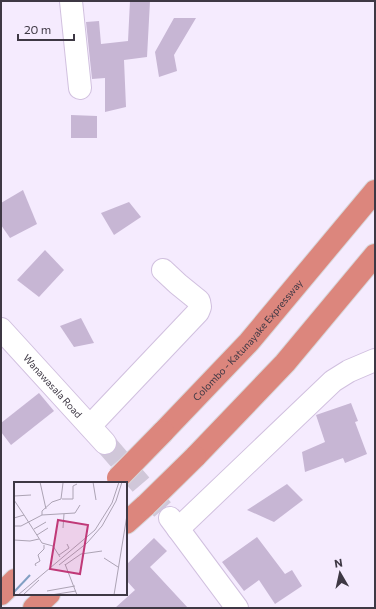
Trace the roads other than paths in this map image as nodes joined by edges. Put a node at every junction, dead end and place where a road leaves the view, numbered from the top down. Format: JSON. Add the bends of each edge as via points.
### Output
{"nodes":[{"id":1,"x":71,"y":1,"type":"edge"},
{"id":2,"x":80,"y":88,"type":"dead end"},
{"id":3,"x":375,"y":191,"type":"edge"},
{"id":4,"x":375,"y":255,"type":"edge"},
{"id":5,"x":163,"y":270,"type":"dead end"},
{"id":6,"x":1,"y":330,"type":"edge"},
{"id":7,"x":375,"y":360,"type":"edge"},
{"id":8,"x":90,"y":426,"type":"junction"},
{"id":9,"x":105,"y":443,"type":"tunnel mouth"},
{"id":10,"x":116,"y":480,"type":"edge"},
{"id":11,"x":127,"y":522,"type":"edge"},
{"id":12,"x":14,"y":581,"type":"edge"},
{"id":13,"x":1,"y":594,"type":"edge"},
{"id":14,"x":49,"y":595,"type":"edge"},
{"id":15,"x":34,"y":608,"type":"edge"},
{"id":16,"x":237,"y":608,"type":"edge"}],
"edges":[{"from":1,"to":2,"type":"street"},
{"from":3,"to":10,"type":"highway","name":"Colombo - Katunayake Expressway","bridge":true,"via":[[249,342]]},
{"from":4,"to":11,"type":"highway","bridge":true,"via":[[285,363],[195,457]]},
{"from":5,"to":8,"type":"street","via":[[199,301],[198,312]]},
{"from":6,"to":8,"type":"street","name":"Wanawasala Road"},
{"from":7,"to":16,"type":"street","via":[[333,381],[173,524]]},
{"from":8,"to":9,"type":"street","name":"Wanawasala Road"},
{"from":12,"to":13,"type":"highway"},
{"from":14,"to":15,"type":"highway"}]}
